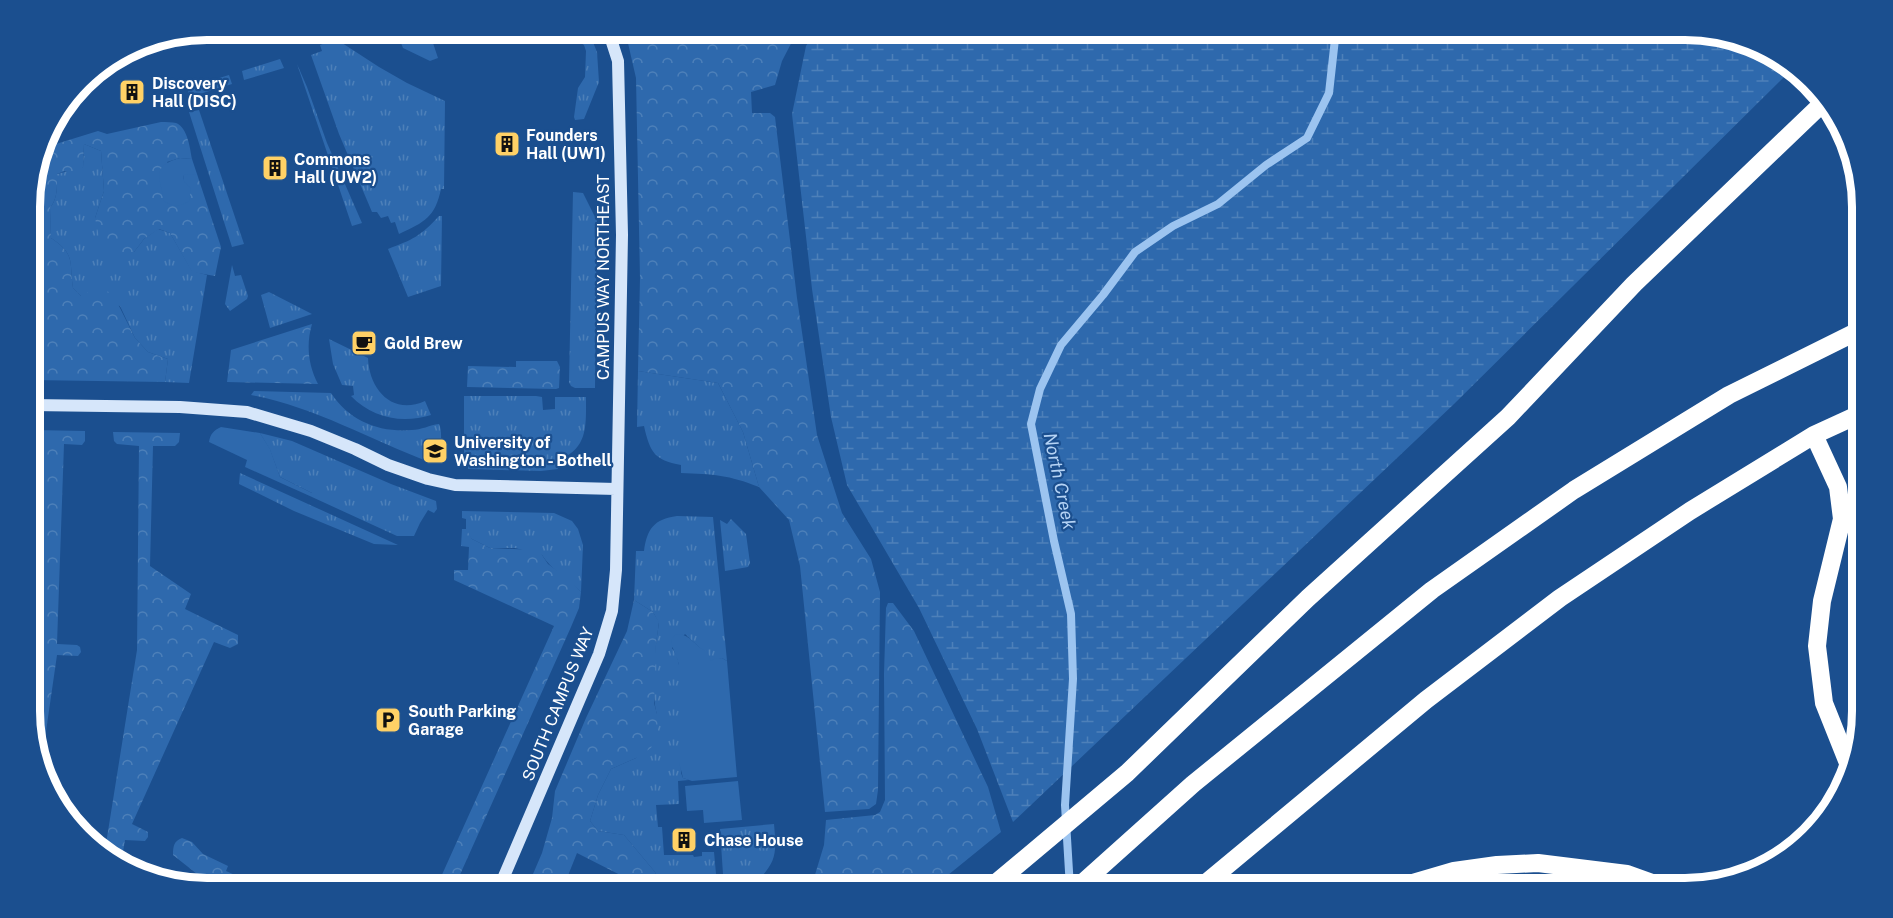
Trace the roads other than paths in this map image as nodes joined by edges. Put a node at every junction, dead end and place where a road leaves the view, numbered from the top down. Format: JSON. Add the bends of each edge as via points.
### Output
{"nodes":[{"id":1,"x":612,"y":41,"type":"edge"},
{"id":2,"x":1819,"y":107,"type":"edge"},
{"id":3,"x":1852,"y":334,"type":"edge"},
{"id":4,"x":41,"y":405,"type":"edge"},
{"id":5,"x":1852,"y":418,"type":"edge"},
{"id":6,"x":1814,"y":435,"type":"junction"},
{"id":7,"x":616,"y":489,"type":"junction"},
{"id":8,"x":1846,"y":757,"type":"edge"},
{"id":9,"x":1003,"y":877,"type":"edge"},
{"id":10,"x":1089,"y":877,"type":"edge"},
{"id":11,"x":1213,"y":877,"type":"edge"},
{"id":12,"x":1433,"y":877,"type":"edge"},
{"id":13,"x":1635,"y":877,"type":"edge"},
{"id":14,"x":503,"y":878,"type":"edge"}],
"edges":[{"from":1,"to":7,"type":"street","name":"CAMPUS WAY NORTHEAST","via":[[618,61],[622,235]]},
{"from":2,"to":9,"type":"highway","via":[[1634,284],[1508,417],[1308,598],[1127,773]]},
{"from":3,"to":10,"type":"highway","via":[[1729,395],[1574,490],[1432,590],[1193,784]]},
{"from":4,"to":7,"type":"street","via":[[248,412],[311,431],[388,465],[455,485]]},
{"from":5,"to":6,"type":"highway"},
{"from":6,"to":8,"type":"highway","via":[[1838,487],[1842,519],[1822,600],[1817,646],[1824,703]]},
{"from":6,"to":11,"type":"highway","via":[[1690,511],[1560,598],[1426,700]]},
{"from":7,"to":14,"type":"street","name":"SOUTH CAMPUS WAY","via":[[612,611],[599,654]]},
{"from":12,"to":13,"type":"highway","via":[[1497,865],[1538,863]]}]}
